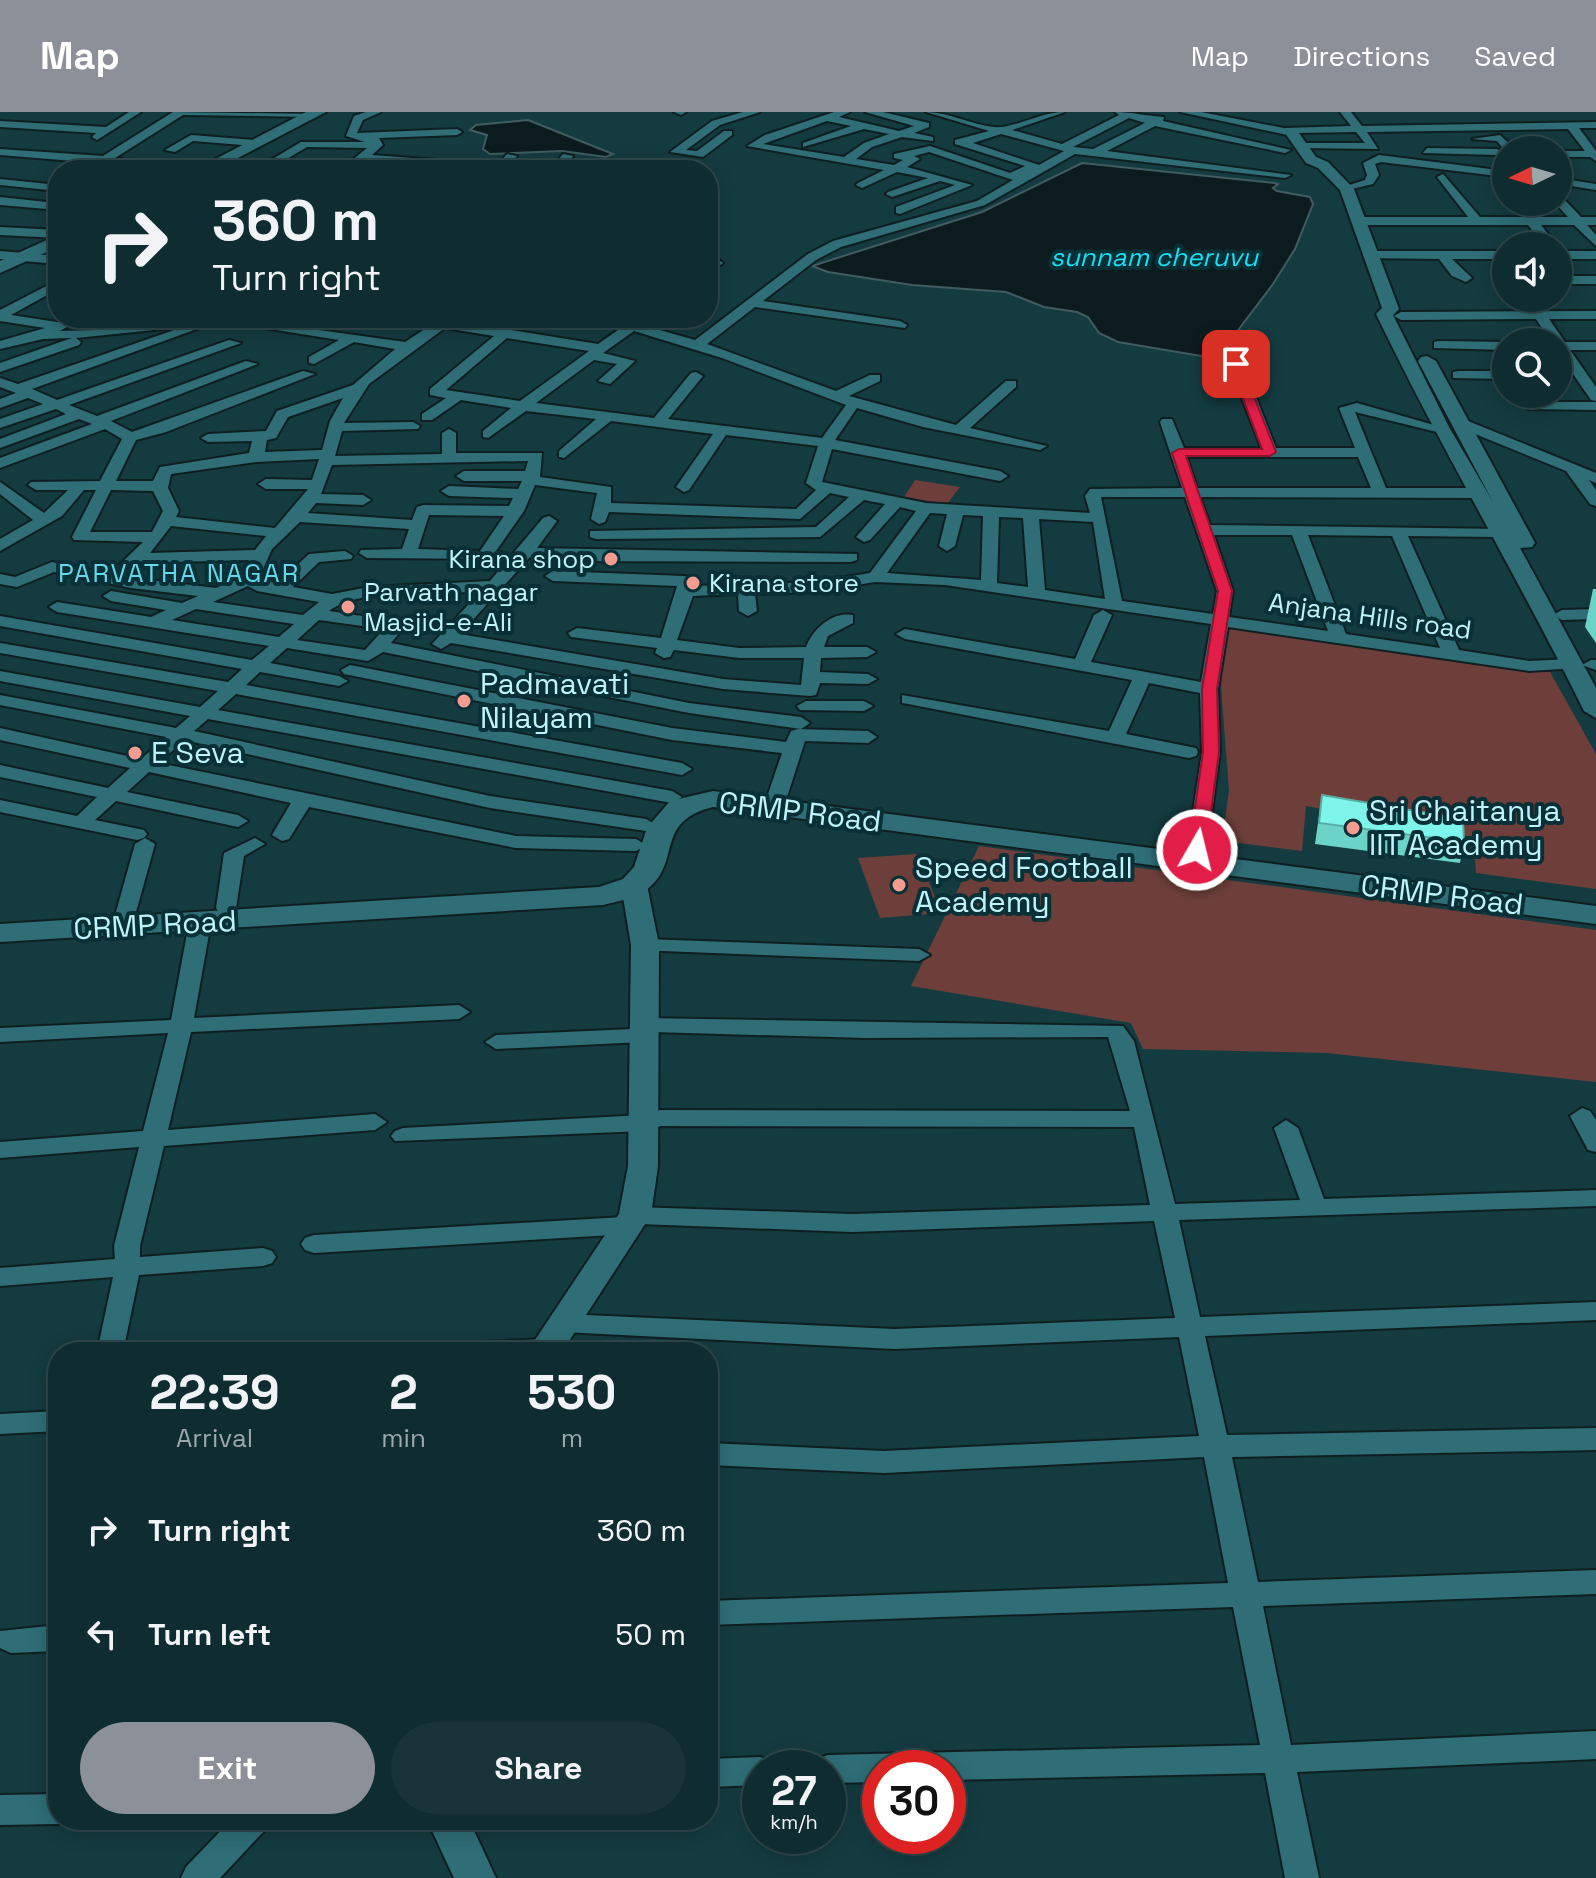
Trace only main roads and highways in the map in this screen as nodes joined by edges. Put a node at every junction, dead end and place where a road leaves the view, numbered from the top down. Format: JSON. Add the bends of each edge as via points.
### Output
{"nodes":[{"id":1,"x":316,"y":113,"type":"edge"},
{"id":2,"x":222,"y":160,"type":"edge"},
{"id":3,"x":48,"y":243,"type":"edge"},
{"id":4,"x":0,"y":268,"type":"edge"},
{"id":5,"x":1596,"y":900,"type":"edge"},
{"id":6,"x":1596,"y":915,"type":"edge"},
{"id":7,"x":0,"y":918,"type":"edge"},
{"id":8,"x":0,"y":933,"type":"edge"}],
"edges":[{"from":1,"to":2,"type":"main road"},
{"from":3,"to":4,"type":"main road"},
{"from":5,"to":7,"type":"main road","name":"CRMP Road","via":[[862,804],[708,789],[667,796],[641,835],[626,872],[591,885]]},
{"from":6,"to":8,"type":"main road","name":"CRMP Road","via":[[713,799],[680,807],[653,844],[648,870],[634,885],[603,896]]}]}
